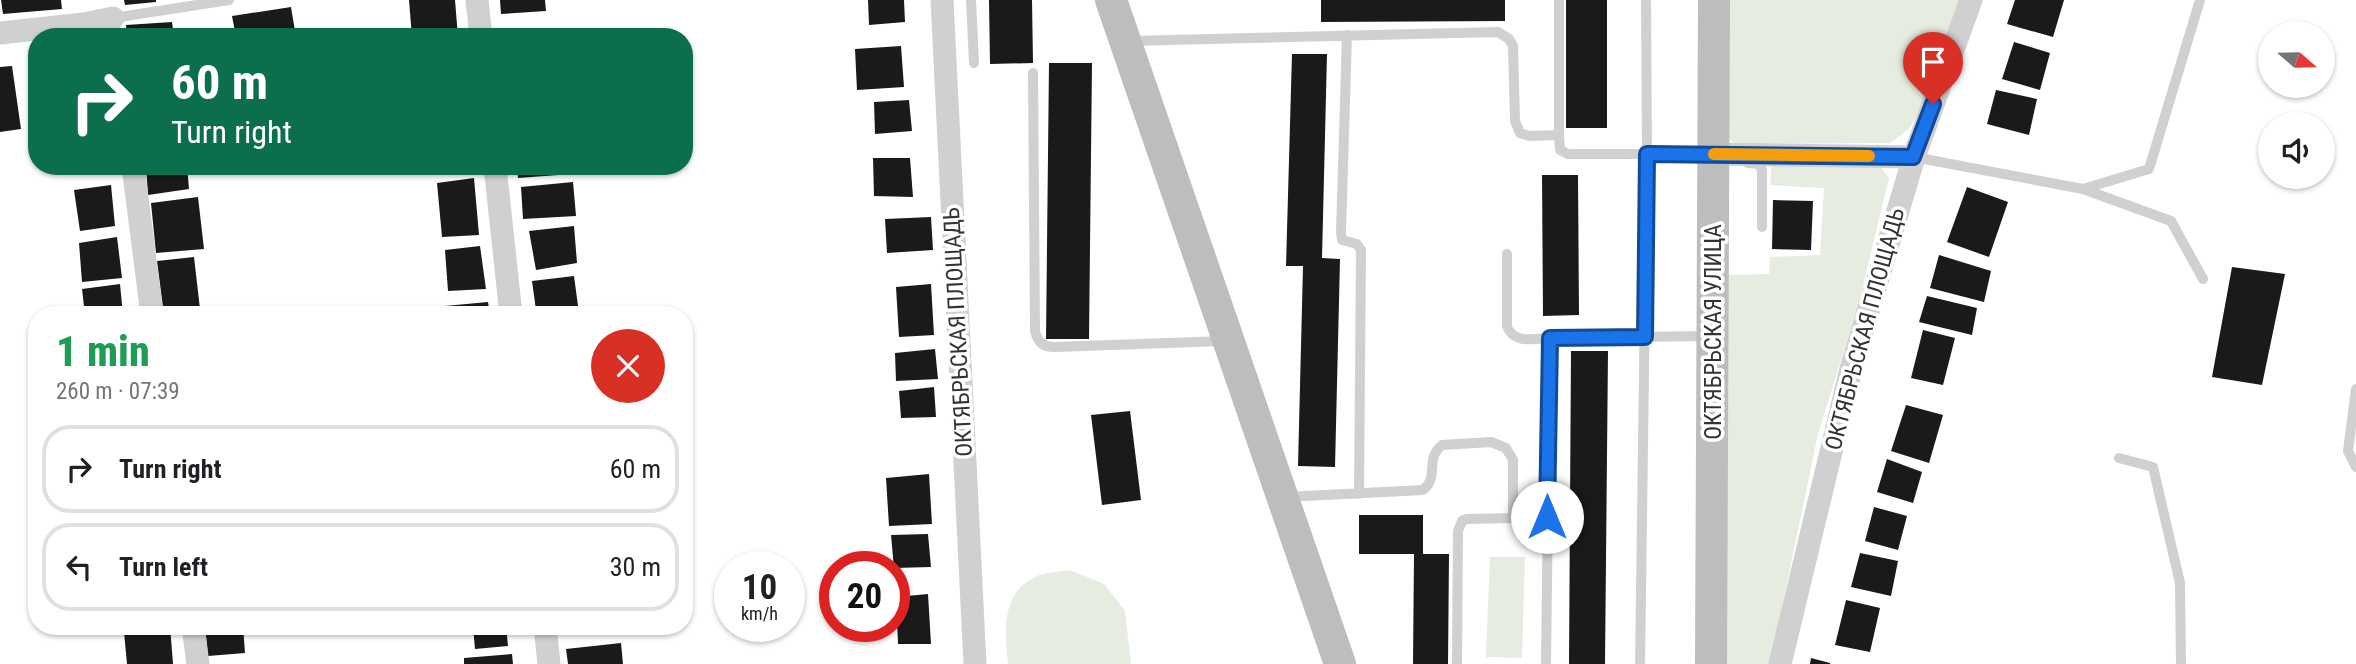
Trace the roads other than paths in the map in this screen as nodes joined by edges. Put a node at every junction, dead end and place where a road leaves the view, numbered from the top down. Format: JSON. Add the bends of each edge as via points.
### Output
{"nodes":[{"id":1,"x":229,"y":0,"type":"edge"},
{"id":2,"x":477,"y":0,"type":"edge"},
{"id":3,"x":942,"y":0,"type":"edge"},
{"id":4,"x":971,"y":0,"type":"edge"},
{"id":5,"x":1111,"y":0,"type":"edge"},
{"id":6,"x":1559,"y":0,"type":"edge"},
{"id":7,"x":1646,"y":0,"type":"edge"},
{"id":8,"x":1714,"y":0,"type":"edge"},
{"id":9,"x":1971,"y":0,"type":"edge"},
{"id":10,"x":2200,"y":0,"type":"edge"},
{"id":11,"x":113,"y":18,"type":"edge"},
{"id":12,"x":42,"y":28,"type":"edge"},
{"id":13,"x":480,"y":28,"type":"edge"},
{"id":14,"x":28,"y":30,"type":"edge"},
{"id":15,"x":0,"y":33,"type":"edge"},
{"id":16,"x":1347,"y":35,"type":"junction"},
{"id":17,"x":1126,"y":41,"type":"junction"},
{"id":18,"x":974,"y":64,"type":"dead end"},
{"id":19,"x":1033,"y":73,"type":"dead end"},
{"id":20,"x":1559,"y":135,"type":"junction"},
{"id":21,"x":1647,"y":154,"type":"junction"},
{"id":22,"x":1913,"y":157,"type":"junction"},
{"id":23,"x":1714,"y":158,"type":"junction"},
{"id":24,"x":133,"y":175,"type":"edge"},
{"id":25,"x":496,"y":175,"type":"edge"},
{"id":26,"x":2083,"y":189,"type":"junction"},
{"id":27,"x":1762,"y":226,"type":"dead end"},
{"id":28,"x":1507,"y":254,"type":"dead end"},
{"id":29,"x":2203,"y":279,"type":"dead end"},
{"id":30,"x":151,"y":306,"type":"edge"},
{"id":31,"x":510,"y":306,"type":"edge"},
{"id":32,"x":1714,"y":336,"type":"junction"},
{"id":33,"x":1645,"y":337,"type":"junction"},
{"id":34,"x":1550,"y":338,"type":"junction"},
{"id":35,"x":1230,"y":341,"type":"junction"},
{"id":36,"x":2356,"y":389,"type":"edge"},
{"id":37,"x":2119,"y":458,"type":"dead end"},
{"id":38,"x":2356,"y":467,"type":"edge"},
{"id":39,"x":1359,"y":494,"type":"junction"},
{"id":40,"x":1283,"y":497,"type":"junction"},
{"id":41,"x":1547,"y":517,"type":"junction"},
{"id":42,"x":1513,"y":518,"type":"junction"},
{"id":43,"x":194,"y":635,"type":"edge"},
{"id":44,"x":546,"y":635,"type":"edge"},
{"id":45,"x":198,"y":664,"type":"edge"},
{"id":46,"x":549,"y":664,"type":"edge"},
{"id":47,"x":975,"y":664,"type":"edge"},
{"id":48,"x":1340,"y":664,"type":"edge"},
{"id":49,"x":1457,"y":664,"type":"edge"},
{"id":50,"x":1546,"y":664,"type":"edge"},
{"id":51,"x":1640,"y":664,"type":"edge"},
{"id":52,"x":1711,"y":664,"type":"edge"},
{"id":53,"x":1780,"y":664,"type":"edge"},
{"id":54,"x":2181,"y":664,"type":"edge"}],
"edges":[{"from":1,"to":11,"type":"lane"},
{"from":2,"to":13,"type":"street"},
{"from":3,"to":47,"type":"street","name":"ОКТЯБРЬСКАЯ ПЛОЩАДЬ"},
{"from":4,"to":18,"type":"lane"},
{"from":5,"to":17,"type":"street"},
{"from":6,"to":20,"type":"lane"},
{"from":7,"to":21,"type":"lane"},
{"from":8,"to":23,"type":"street","name":"ОКТЯБРЬСКАЯ УЛИЦА"},
{"from":9,"to":22,"type":"street","name":"ОКТЯБРЬСКАЯ ПЛОЩАДЬ"},
{"from":10,"to":26,"type":"lane","via":[[2149,169]]},
{"from":11,"to":12,"type":"street"},
{"from":14,"to":15,"type":"street"},
{"from":16,"to":17,"type":"lane"},
{"from":16,"to":20,"type":"lane","via":[[1502,34],[1514,51],[1517,129],[1529,136]]},
{"from":16,"to":39,"type":"lane","via":[[1341,236],[1361,250]]},
{"from":17,"to":35,"type":"street"},
{"from":19,"to":35,"type":"lane","via":[[1038,340],[1055,348]]},
{"from":20,"to":21,"type":"lane","via":[[1564,154]]},
{"from":21,"to":23,"type":"lane"},
{"from":21,"to":33,"type":"lane"},
{"from":22,"to":23,"type":"street"},
{"from":22,"to":26,"type":"lane"},
{"from":22,"to":53,"type":"street","name":"ОКТЯБРЬСКАЯ ПЛОЩАДЬ","via":[[1851,369]]},
{"from":23,"to":27,"type":"lane","via":[[1761,166]]},
{"from":23,"to":32,"type":"street","name":"ОКТЯБРЬСКАЯ УЛИЦА"},
{"from":24,"to":30,"type":"street"},
{"from":25,"to":31,"type":"street"},
{"from":26,"to":29,"type":"lane","via":[[2171,221]]},
{"from":28,"to":34,"type":"lane","via":[[1509,332],[1520,338]]},
{"from":32,"to":33,"type":"lane"},
{"from":32,"to":52,"type":"street","name":"ОКТЯБРЬСКАЯ УЛИЦА"},
{"from":33,"to":34,"type":"lane"},
{"from":33,"to":51,"type":"lane"},
{"from":34,"to":41,"type":"lane"},
{"from":35,"to":40,"type":"street"},
{"from":36,"to":38,"type":"lane","via":[[2348,451]]},
{"from":37,"to":54,"type":"lane","via":[[2154,467],[2180,583]]},
{"from":39,"to":40,"type":"lane"},
{"from":39,"to":42,"type":"lane","via":[[1423,490],[1431,479],[1433,454],[1442,445],[1491,442],[1506,448],[1513,460]]},
{"from":40,"to":48,"type":"street"},
{"from":41,"to":42,"type":"lane"},
{"from":41,"to":50,"type":"lane"},
{"from":42,"to":49,"type":"lane","via":[[1467,519],[1460,526]]},
{"from":43,"to":45,"type":"street"},
{"from":44,"to":46,"type":"street"}]}
